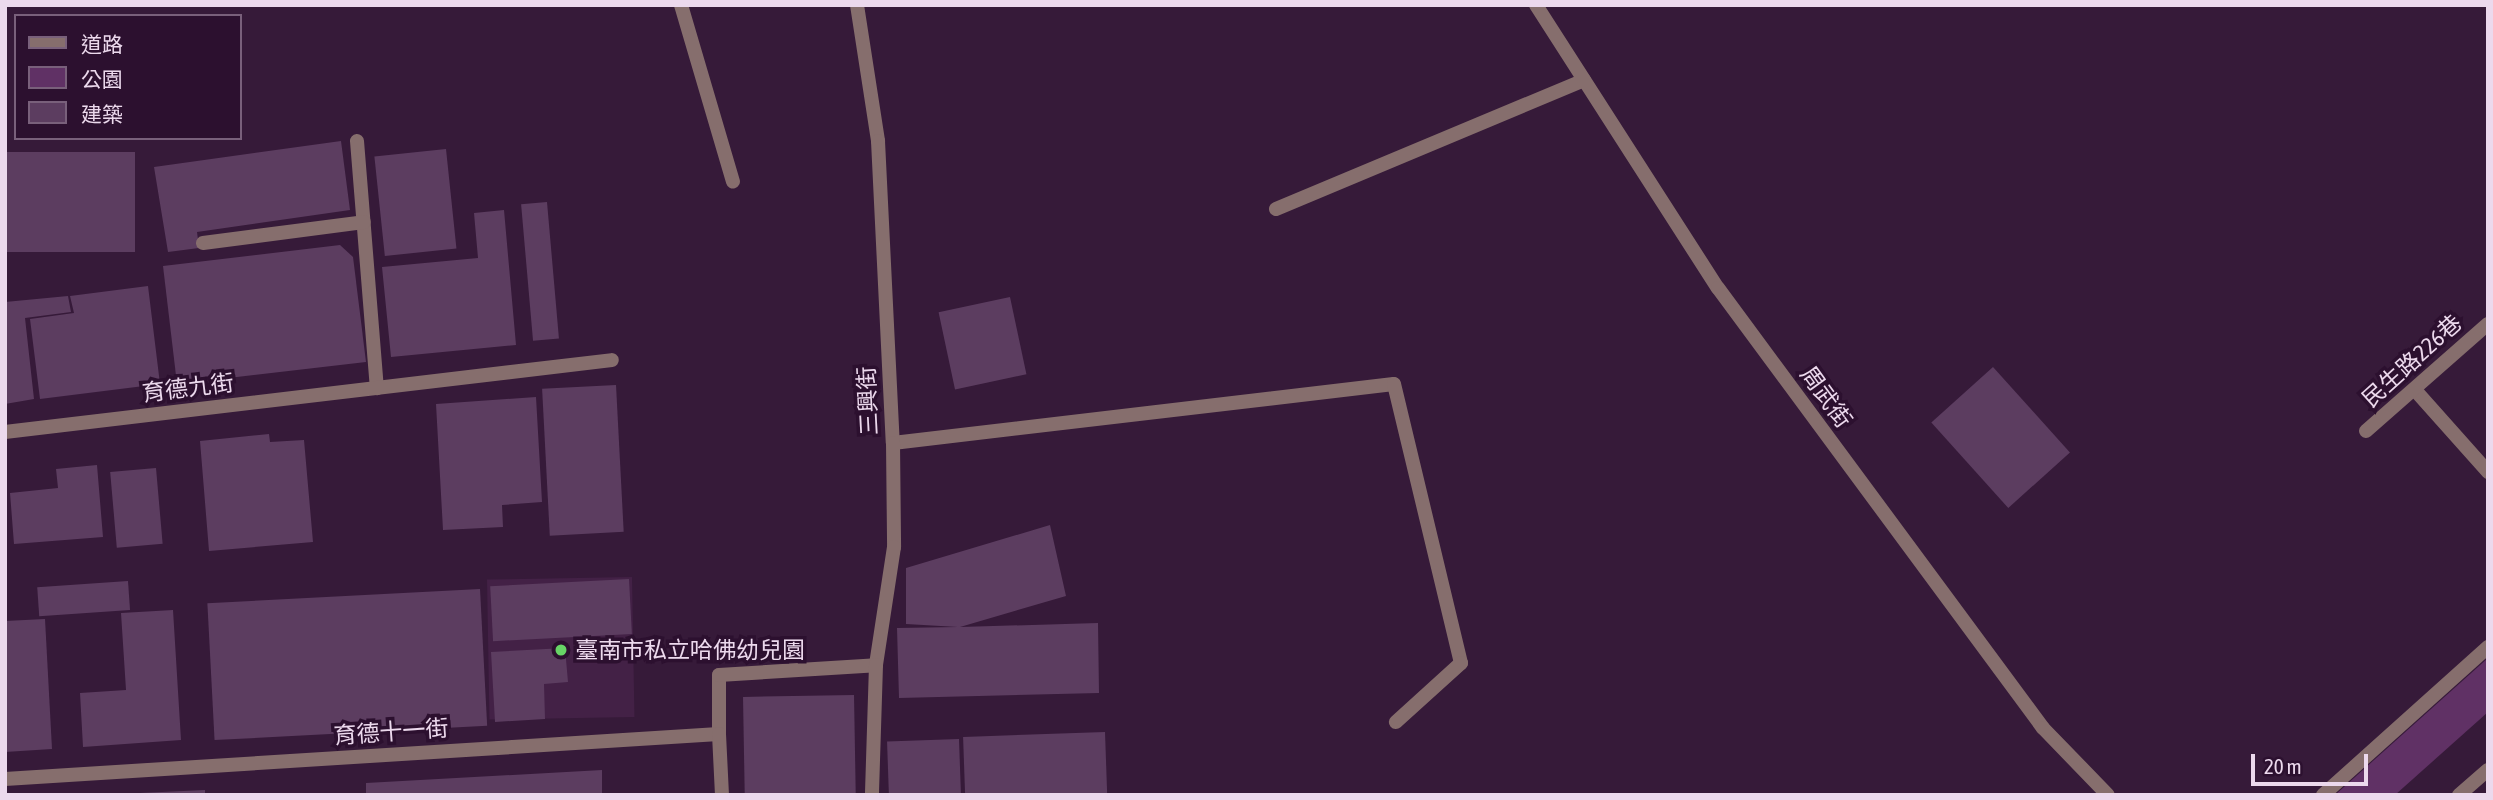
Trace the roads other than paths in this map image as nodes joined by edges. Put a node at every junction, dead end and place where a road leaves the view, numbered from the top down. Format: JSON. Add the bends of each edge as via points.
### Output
{"nodes":[{"id":1,"x":681,"y":5,"type":"edge"},
{"id":2,"x":857,"y":5,"type":"edge"},
{"id":3,"x":1536,"y":5,"type":"edge"},
{"id":4,"x":1584,"y":80,"type":"junction"},
{"id":5,"x":357,"y":141,"type":"dead end"},
{"id":6,"x":733,"y":182,"type":"dead end"},
{"id":7,"x":1276,"y":209,"type":"dead end"},
{"id":8,"x":364,"y":222,"type":"junction"},
{"id":9,"x":203,"y":243,"type":"dead end"},
{"id":10,"x":2488,"y":324,"type":"edge"},
{"id":11,"x":612,"y":360,"type":"dead end"},
{"id":12,"x":377,"y":388,"type":"junction"},
{"id":13,"x":2415,"y":390,"type":"junction"},
{"id":14,"x":2366,"y":431,"type":"dead end"},
{"id":15,"x":5,"y":432,"type":"edge"},
{"id":16,"x":893,"y":443,"type":"junction"},
{"id":17,"x":2488,"y":472,"type":"edge"},
{"id":18,"x":2488,"y":647,"type":"edge"},
{"id":19,"x":876,"y":665,"type":"junction"},
{"id":20,"x":1396,"y":722,"type":"dead end"},
{"id":21,"x":719,"y":734,"type":"junction"},
{"id":22,"x":2488,"y":769,"type":"edge"},
{"id":23,"x":5,"y":779,"type":"edge"},
{"id":24,"x":722,"y":795,"type":"edge"},
{"id":25,"x":872,"y":795,"type":"edge"},
{"id":26,"x":2108,"y":795,"type":"edge"},
{"id":27,"x":2323,"y":795,"type":"edge"},
{"id":28,"x":2459,"y":795,"type":"edge"}],
"edges":[{"from":1,"to":6,"type":"street"},
{"from":2,"to":16,"type":"street","name":"三興街","via":[[878,141]]},
{"from":3,"to":4,"type":"street","name":"周武街"},
{"from":4,"to":7,"type":"street"},
{"from":4,"to":26,"type":"street","name":"周武街","via":[[1718,288],[2043,727]]},
{"from":5,"to":8,"type":"street"},
{"from":8,"to":9,"type":"street"},
{"from":8,"to":12,"type":"street"},
{"from":10,"to":13,"type":"street","name":"民生路226巷"},
{"from":11,"to":12,"type":"street","name":"育德九街"},
{"from":12,"to":15,"type":"street","name":"育德九街"},
{"from":13,"to":14,"type":"street","name":"民生路226巷"},
{"from":13,"to":17,"type":"street"},
{"from":16,"to":19,"type":"street","name":"三興街","via":[[894,547]]},
{"from":16,"to":20,"type":"street","via":[[1394,384],[1461,663]]},
{"from":18,"to":27,"type":"street"},
{"from":19,"to":21,"type":"street","via":[[719,675]]},
{"from":19,"to":25,"type":"street","name":"三興街"},
{"from":21,"to":23,"type":"street","name":"育德十一街"},
{"from":21,"to":24,"type":"street"},
{"from":22,"to":28,"type":"street"}]}
